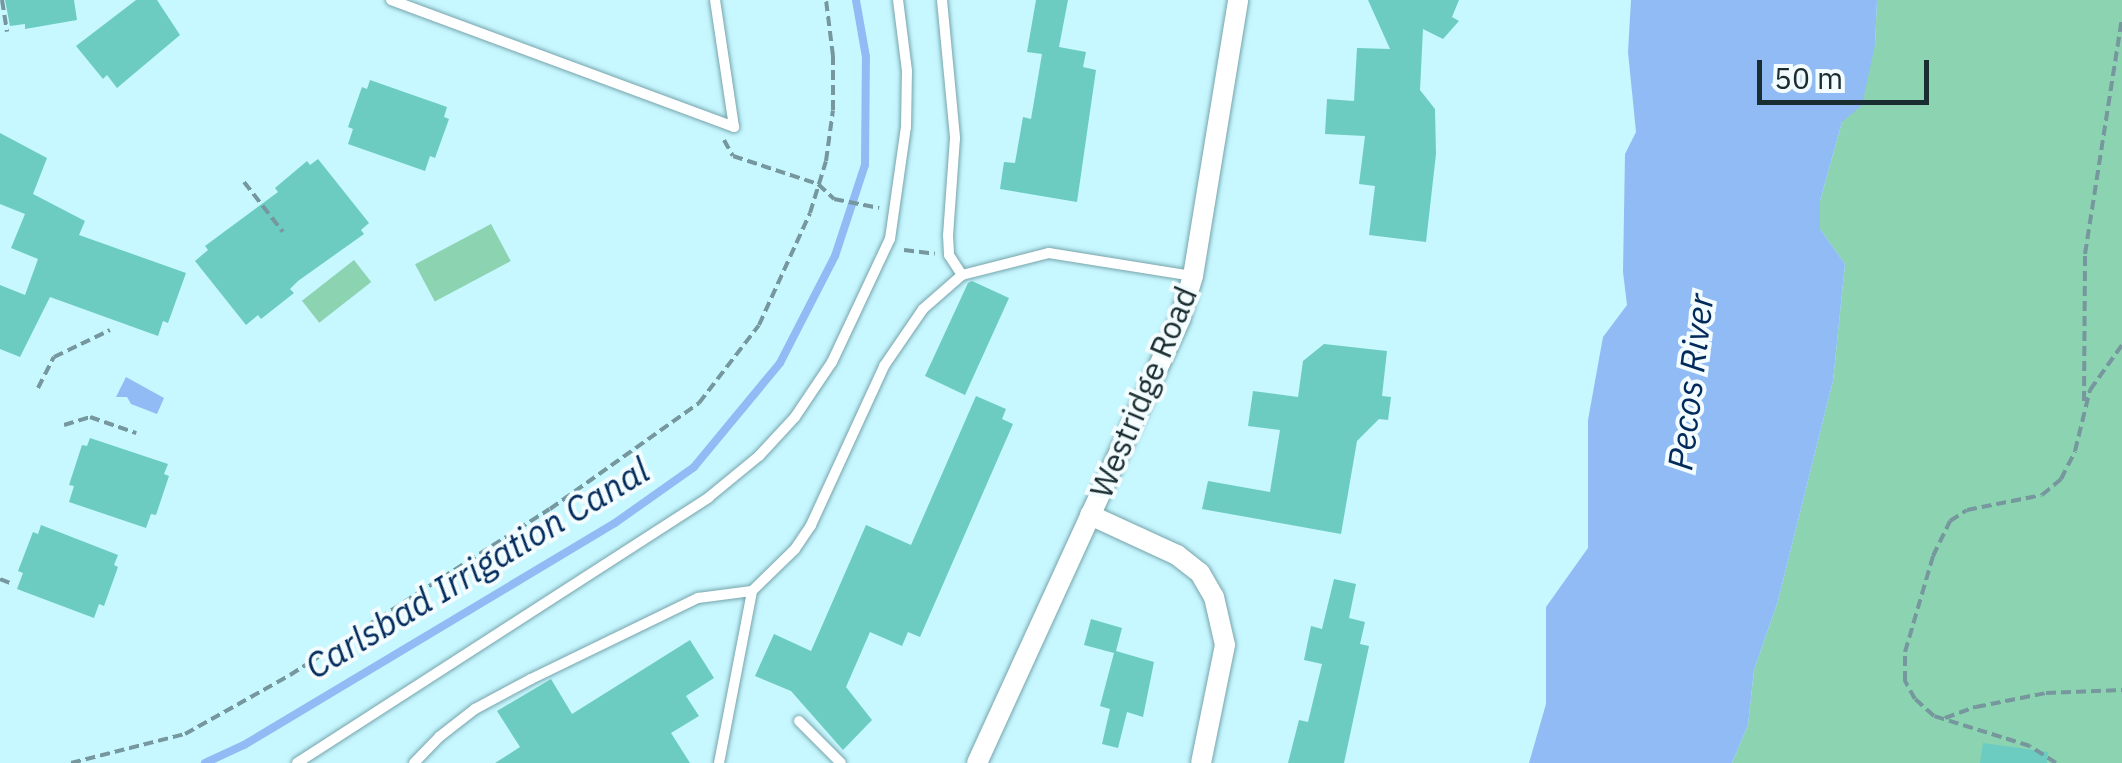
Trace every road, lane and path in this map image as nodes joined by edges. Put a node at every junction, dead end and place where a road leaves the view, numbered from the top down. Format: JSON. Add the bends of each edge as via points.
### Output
{"nodes":[{"id":1,"x":2,"y":0,"type":"edge"},
{"id":2,"x":390,"y":0,"type":"edge"},
{"id":3,"x":715,"y":0,"type":"edge"},
{"id":4,"x":826,"y":0,"type":"edge"},
{"id":5,"x":898,"y":0,"type":"edge"},
{"id":6,"x":942,"y":0,"type":"edge"},
{"id":7,"x":1238,"y":0,"type":"edge"},
{"id":8,"x":2122,"y":19,"type":"edge"},
{"id":9,"x":7,"y":32,"type":"dead end"},
{"id":10,"x":713,"y":118,"type":"junction"},
{"id":11,"x":244,"y":182,"type":"dead end"},
{"id":12,"x":818,"y":184,"type":"junction"},
{"id":13,"x":894,"y":212,"type":"junction"},
{"id":14,"x":283,"y":232,"type":"dead end"},
{"id":15,"x":885,"y":248,"type":"junction"},
{"id":16,"x":949,"y":255,"type":"junction"},
{"id":17,"x":962,"y":275,"type":"junction"},
{"id":18,"x":1193,"y":276,"type":"junction"},
{"id":19,"x":110,"y":330,"type":"dead end"},
{"id":20,"x":2122,"y":345,"type":"edge"},
{"id":21,"x":38,"y":388,"type":"dead end"},
{"id":22,"x":2084,"y":406,"type":"junction"},
{"id":23,"x":64,"y":426,"type":"dead end"},
{"id":24,"x":136,"y":433,"type":"dead end"},
{"id":25,"x":1090,"y":515,"type":"junction"},
{"id":26,"x":0,"y":578,"type":"edge"},
{"id":27,"x":13,"y":584,"type":"dead end"},
{"id":28,"x":752,"y":591,"type":"junction"},
{"id":29,"x":2122,"y":690,"type":"edge"},
{"id":30,"x":1943,"y":719,"type":"junction"},
{"id":31,"x":799,"y":721,"type":"dead end"},
{"id":32,"x":71,"y":763,"type":"edge"},
{"id":33,"x":298,"y":763,"type":"edge"},
{"id":34,"x":414,"y":763,"type":"edge"},
{"id":35,"x":718,"y":763,"type":"edge"},
{"id":36,"x":841,"y":763,"type":"edge"},
{"id":37,"x":977,"y":763,"type":"edge"},
{"id":38,"x":1201,"y":763,"type":"edge"},
{"id":39,"x":2056,"y":763,"type":"edge"}],
"edges":[{"from":1,"to":9,"type":"path"},
{"from":2,"to":10,"type":"lane"},
{"from":3,"to":10,"type":"lane","via":[[734,126]]},
{"from":4,"to":12,"type":"path","via":[[833,110]]},
{"from":5,"to":13,"type":"lane","via":[[906,127]]},
{"from":6,"to":16,"type":"lane","via":[[955,138]]},
{"from":7,"to":18,"type":"street","name":"Westridge Road"},
{"from":8,"to":22,"type":"path","via":[[2085,254]]},
{"from":10,"to":12,"type":"path","via":[[733,156]]},
{"from":11,"to":14,"type":"path"},
{"from":12,"to":13,"type":"path","via":[[834,198]]},
{"from":12,"to":32,"type":"path","via":[[759,325],[699,402],[550,508],[290,675],[185,734]]},
{"from":13,"to":15,"type":"lane"},
{"from":15,"to":16,"type":"path"},
{"from":15,"to":33,"type":"lane","via":[[832,362],[796,417],[759,456],[710,497]]},
{"from":16,"to":17,"type":"lane"},
{"from":17,"to":18,"type":"lane","via":[[1049,254]]},
{"from":17,"to":28,"type":"lane","via":[[898,340],[811,525]]},
{"from":18,"to":25,"type":"street","name":"Westridge Road","via":[[1180,319]]},
{"from":19,"to":21,"type":"path","via":[[54,357]]},
{"from":20,"to":22,"type":"path"},
{"from":22,"to":30,"type":"path","via":[[2075,452],[2061,479],[2042,495],[1967,510],[1950,521],[1933,556],[1905,652],[1906,681],[1914,700]]},
{"from":23,"to":24,"type":"path","via":[[90,418]]},
{"from":25,"to":37,"type":"street","name":"Westridge Road"},
{"from":25,"to":38,"type":"street","via":[[1176,555],[1200,573],[1214,598],[1225,645]]},
{"from":26,"to":27,"type":"path"},
{"from":28,"to":34,"type":"lane","via":[[698,598],[531,679],[476,709]]},
{"from":28,"to":35,"type":"lane"},
{"from":29,"to":30,"type":"path","via":[[2046,694]]},
{"from":30,"to":39,"type":"path","via":[[2030,746]]},
{"from":31,"to":36,"type":"lane"}]}
